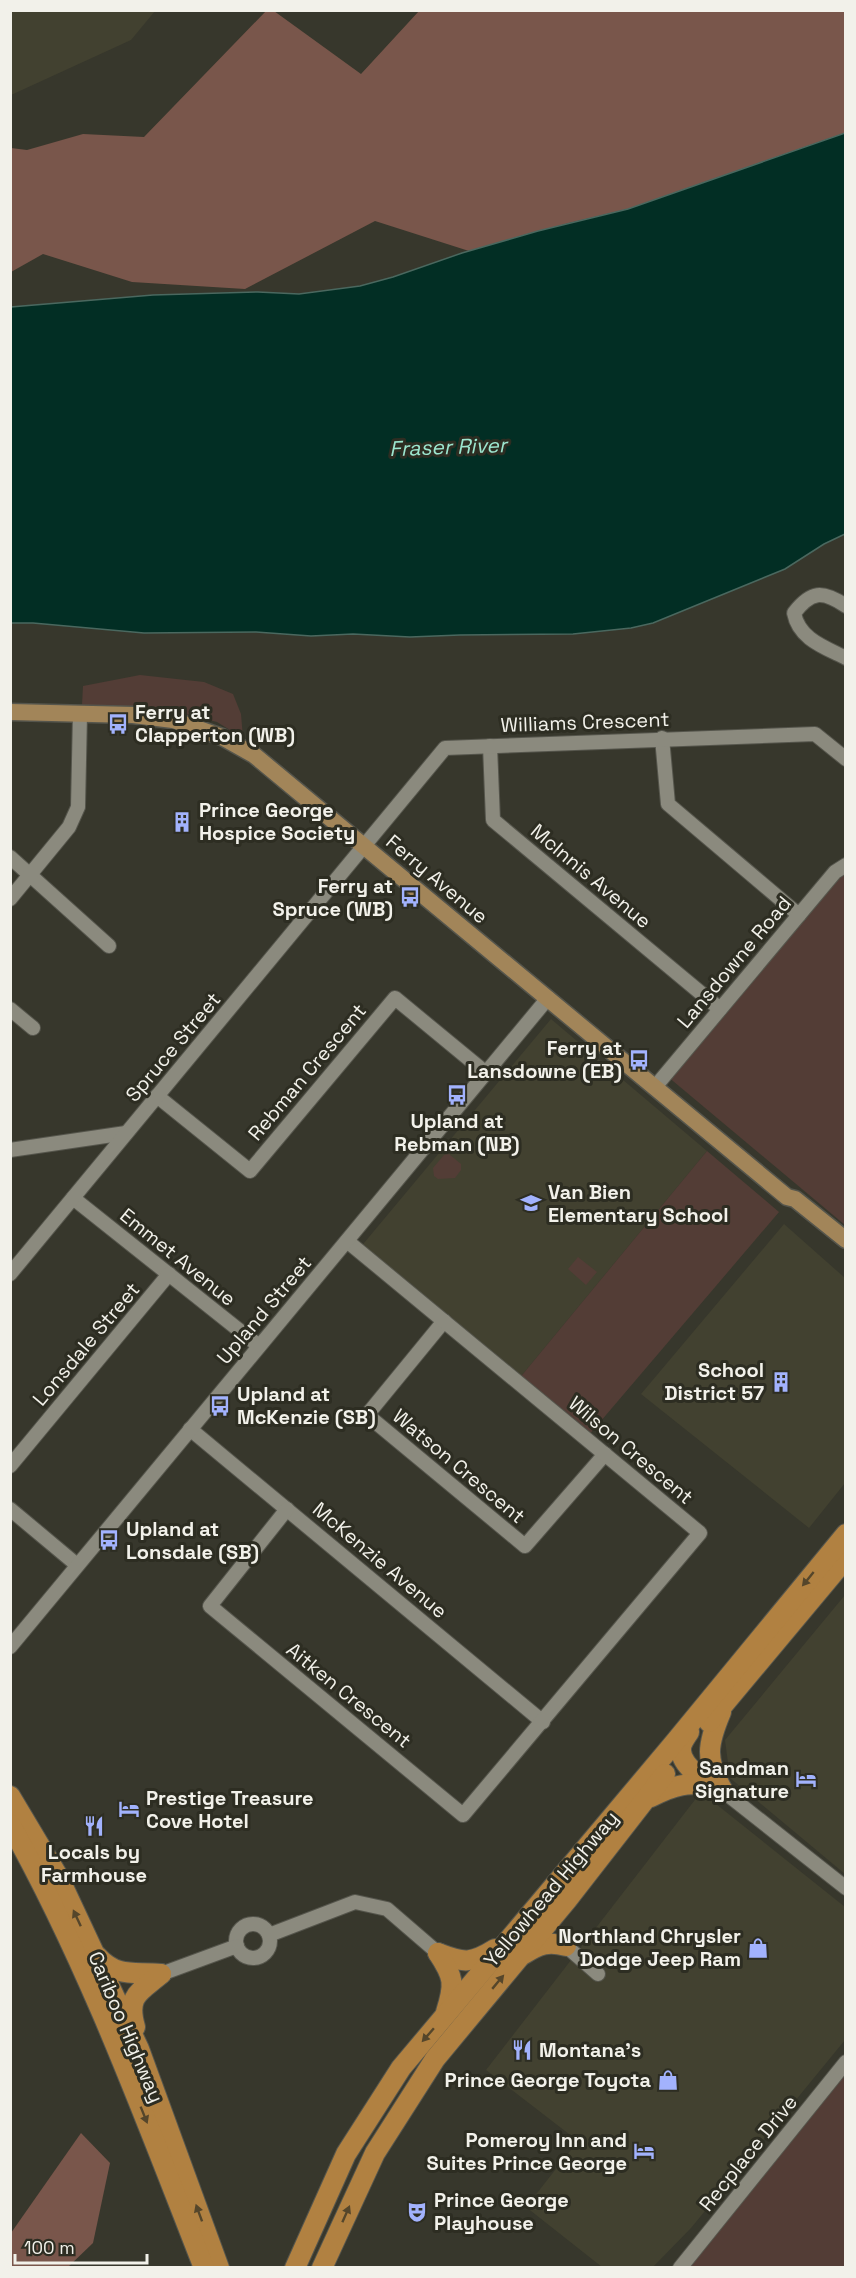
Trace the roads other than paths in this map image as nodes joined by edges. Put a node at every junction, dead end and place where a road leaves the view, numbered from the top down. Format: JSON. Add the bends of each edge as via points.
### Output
{"nodes":[{"id":1,"x":846,"y":606,"type":"edge"},
{"id":2,"x":846,"y":658,"type":"edge"},
{"id":3,"x":10,"y":712,"type":"edge"},
{"id":4,"x":80,"y":714,"type":"junction"},
{"id":5,"x":662,"y":738,"type":"junction"},
{"id":6,"x":490,"y":746,"type":"junction"},
{"id":7,"x":846,"y":759,"type":"edge"},
{"id":8,"x":365,"y":846,"type":"junction"},
{"id":9,"x":10,"y":857,"type":"edge"},
{"id":10,"x":846,"y":859,"type":"edge"},
{"id":11,"x":840,"y":869,"type":"edge"},
{"id":12,"x":30,"y":874,"type":"junction"},
{"id":13,"x":10,"y":899,"type":"edge"},
{"id":14,"x":799,"y":915,"type":"junction"},
{"id":15,"x":110,"y":946,"type":"dead end"},
{"id":16,"x":548,"y":999,"type":"junction"},
{"id":17,"x":10,"y":1009,"type":"edge"},
{"id":18,"x":720,"y":1010,"type":"junction"},
{"id":19,"x":33,"y":1028,"type":"dead end"},
{"id":20,"x":486,"y":1073,"type":"junction"},
{"id":21,"x":655,"y":1087,"type":"junction"},
{"id":22,"x":157,"y":1096,"type":"junction"},
{"id":23,"x":126,"y":1133,"type":"junction"},
{"id":24,"x":10,"y":1150,"type":"edge"},
{"id":25,"x":787,"y":1197,"type":"junction"},
{"id":26,"x":73,"y":1198,"type":"junction"},
{"id":27,"x":846,"y":1240,"type":"edge"},
{"id":28,"x":347,"y":1241,"type":"junction"},
{"id":29,"x":846,"y":1252,"type":"edge"},
{"id":30,"x":10,"y":1274,"type":"edge"},
{"id":31,"x":169,"y":1274,"type":"junction"},
{"id":32,"x":444,"y":1321,"type":"junction"},
{"id":33,"x":259,"y":1346,"type":"junction"},
{"id":34,"x":190,"y":1429,"type":"junction"},
{"id":35,"x":604,"y":1454,"type":"junction"},
{"id":36,"x":10,"y":1466,"type":"edge"},
{"id":37,"x":10,"y":1509,"type":"edge"},
{"id":38,"x":287,"y":1509,"type":"junction"},
{"id":39,"x":846,"y":1534,"type":"edge"},
{"id":40,"x":846,"y":1558,"type":"edge"},
{"id":41,"x":77,"y":1565,"type":"junction"},
{"id":42,"x":10,"y":1647,"type":"edge"},
{"id":43,"x":724,"y":1704,"type":"junction"},
{"id":44,"x":700,"y":1711,"type":"junction"},
{"id":45,"x":543,"y":1722,"type":"junction"},
{"id":46,"x":681,"y":1755,"type":"junction"},
{"id":47,"x":718,"y":1789,"type":"junction"},
{"id":48,"x":10,"y":1796,"type":"edge"},
{"id":49,"x":643,"y":1802,"type":"junction"},
{"id":50,"x":10,"y":1824,"type":"edge"},
{"id":51,"x":846,"y":1888,"type":"edge"},
{"id":52,"x":567,"y":1900,"type":"junction"},
{"id":53,"x":268,"y":1935,"type":"junction"},
{"id":54,"x":237,"y":1946,"type":"junction"},
{"id":55,"x":566,"y":1946,"type":"junction"},
{"id":56,"x":511,"y":1951,"type":"junction"},
{"id":57,"x":438,"y":1953,"type":"junction"},
{"id":58,"x":87,"y":1958,"type":"junction"},
{"id":59,"x":598,"y":1974,"type":"dead end"},
{"id":60,"x":154,"y":1978,"type":"junction"},
{"id":61,"x":112,"y":1989,"type":"junction"},
{"id":62,"x":444,"y":2017,"type":"junction"},
{"id":63,"x":139,"y":2049,"type":"junction"},
{"id":64,"x":846,"y":2062,"type":"edge"},
{"id":65,"x":322,"y":2204,"type":"junction"},
{"id":66,"x":204,"y":2268,"type":"edge"},
{"id":67,"x":219,"y":2268,"type":"edge"},
{"id":68,"x":288,"y":2268,"type":"edge"},
{"id":69,"x":295,"y":2268,"type":"edge"},
{"id":70,"x":322,"y":2268,"type":"edge"},
{"id":71,"x":680,"y":2268,"type":"edge"}],
"edges":[{"from":1,"to":2,"type":"street","via":[[826,595],[812,595],[794,614],[796,625],[809,639]]},
{"from":3,"to":4,"type":"main road","name":"Ferry Avenue"},
{"from":4,"to":8,"type":"main road","name":"Ferry Avenue","via":[[173,720],[222,738],[255,755]]},
{"from":4,"to":12,"type":"street","via":[[78,807],[69,827]]},
{"from":5,"to":6,"type":"street","name":"Williams Crescent"},
{"from":5,"to":7,"type":"street","name":"Williams Crescent","via":[[814,734]]},
{"from":5,"to":14,"type":"street","via":[[668,804]]},
{"from":6,"to":8,"type":"street","name":"Williams Crescent","via":[[445,748]]},
{"from":6,"to":18,"type":"street","name":"McInnis Avenue","via":[[493,820]]},
{"from":8,"to":16,"type":"main road","name":"Ferry Avenue"},
{"from":8,"to":22,"type":"street","name":"Spruce Street"},
{"from":9,"to":12,"type":"street"},
{"from":10,"to":11,"type":"street"},
{"from":11,"to":14,"type":"street","name":"Lansdowne Road"},
{"from":12,"to":13,"type":"street"},
{"from":12,"to":15,"type":"street"},
{"from":14,"to":18,"type":"street","name":"Lansdowne Road"},
{"from":16,"to":20,"type":"street","name":"Upland Street"},
{"from":16,"to":21,"type":"main road","name":"Ferry Avenue"},
{"from":17,"to":19,"type":"street"},
{"from":18,"to":21,"type":"street","name":"Lansdowne Road"},
{"from":20,"to":22,"type":"street","name":"Rebman Crescent","via":[[395,998],[250,1171]]},
{"from":20,"to":28,"type":"street","name":"Upland Street"},
{"from":21,"to":25,"type":"main road","name":"Ferry Avenue"},
{"from":22,"to":23,"type":"street","name":"Spruce Street"},
{"from":23,"to":24,"type":"street"},
{"from":23,"to":26,"type":"street","name":"Spruce Street"},
{"from":25,"to":27,"type":"main road","name":"Ferry Avenue","via":[[795,1199]]},
{"from":25,"to":29,"type":"main road","name":"Ferry Avenue","via":[[791,1206]]},
{"from":26,"to":30,"type":"street","name":"Spruce Street"},
{"from":26,"to":31,"type":"street","name":"Emmet Avenue"},
{"from":28,"to":32,"type":"street","name":"Wilson Crescent"},
{"from":28,"to":33,"type":"street","name":"Upland Street"},
{"from":31,"to":33,"type":"street","name":"Emmet Avenue"},
{"from":31,"to":36,"type":"street","name":"Lonsdale Street"},
{"from":32,"to":35,"type":"street","name":"Wilson Crescent"},
{"from":32,"to":35,"type":"street","name":"Watson Crescent","via":[[367,1414],[525,1546]]},
{"from":33,"to":34,"type":"street","name":"Upland Street"},
{"from":34,"to":38,"type":"street","name":"McKenzie Avenue"},
{"from":34,"to":41,"type":"street","name":"Upland Street"},
{"from":35,"to":45,"type":"street","name":"Wilson Crescent","via":[[700,1533]]},
{"from":37,"to":41,"type":"street"},
{"from":38,"to":45,"type":"street","name":"McKenzie Avenue"},
{"from":38,"to":45,"type":"street","name":"Aitken Crescent","via":[[210,1606],[219,1614],[463,1815]]},
{"from":39,"to":44,"type":"highway","name":"Yellowhead Highway","one_way":true},
{"from":40,"to":43,"type":"highway","name":"Yellowhead Highway"},
{"from":41,"to":42,"type":"street","name":"Upland Street"},
{"from":43,"to":46,"type":"highway","name":"Yellowhead Highway"},
{"from":43,"to":47,"type":"highway","via":[[708,1749]]},
{"from":44,"to":46,"type":"highway","via":[[682,1744]]},
{"from":44,"to":56,"type":"highway","name":"Yellowhead Highway"},
{"from":46,"to":47,"type":"highway","via":[[692,1770]]},
{"from":46,"to":49,"type":"highway","name":"Yellowhead Highway"},
{"from":47,"to":49,"type":"highway","via":[[674,1785]]},
{"from":47,"to":51,"type":"street"},
{"from":58,"to":48,"type":"highway","name":"Cariboo Highway","one_way":true,"via":[[59,1878]]},
{"from":49,"to":52,"type":"highway","name":"Yellowhead Highway"},
{"from":50,"to":58,"type":"highway","name":"Cariboo Highway"},
{"from":52,"to":55,"type":"highway","via":[[562,1922]]},
{"from":52,"to":56,"type":"highway","name":"Yellowhead Highway"},
{"from":53,"to":54,"type":"street","via":[[267,1949],[260,1956],[245,1956]]},
{"from":53,"to":54,"type":"street","via":[[261,1926],[246,1924],[237,1933]]},
{"from":53,"to":57,"type":"street","via":[[355,1902],[387,1909]]},
{"from":54,"to":60,"type":"street"},
{"from":55,"to":56,"type":"highway","via":[[553,1942]]},
{"from":55,"to":59,"type":"street"},
{"from":56,"to":57,"type":"highway","via":[[471,1961]]},
{"from":56,"to":62,"type":"highway","name":"Yellowhead Highway"},
{"from":70,"to":56,"type":"highway","name":"Yellowhead Highway","one_way":true,"via":[[360,2182],[392,2124]]},
{"from":57,"to":62,"type":"highway","via":[[452,1977]]},
{"from":58,"to":60,"type":"highway","via":[[122,1972]]},
{"from":58,"to":61,"type":"highway","via":[[97,1981]]},
{"from":58,"to":66,"type":"highway","name":"Cariboo Highway","one_way":true},
{"from":60,"to":61,"type":"highway"},
{"from":60,"to":63,"type":"highway","via":[[133,2000],[131,2012]]},
{"from":61,"to":63,"type":"highway","name":"Cariboo Highway"},
{"from":62,"to":65,"type":"highway","name":"Yellowhead Highway","one_way":true,"via":[[401,2068],[362,2125]]},
{"from":67,"to":63,"type":"highway","name":"Cariboo Highway","one_way":true},
{"from":64,"to":71,"type":"street","name":"Recplace Drive"},
{"from":65,"to":68,"type":"highway"},
{"from":65,"to":69,"type":"highway","name":"Yellowhead Highway"}]}
